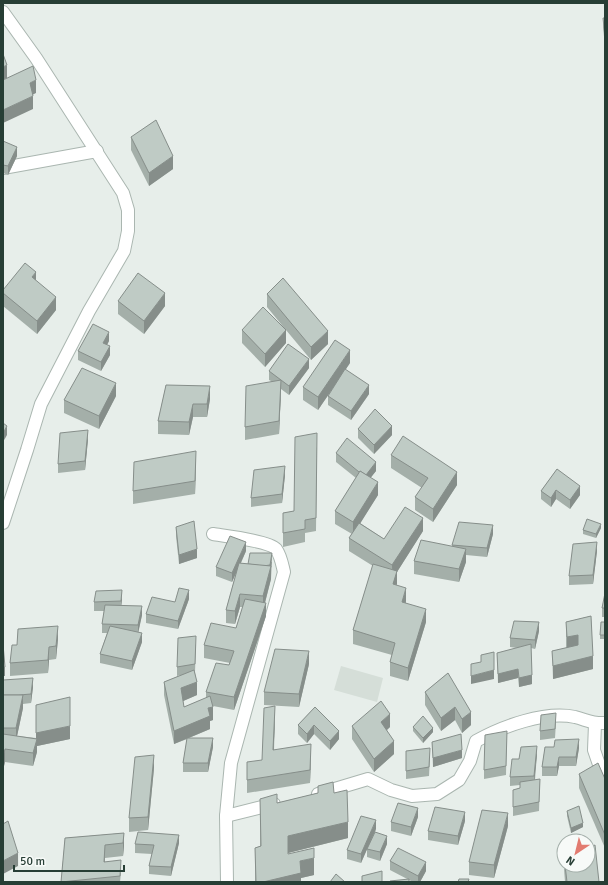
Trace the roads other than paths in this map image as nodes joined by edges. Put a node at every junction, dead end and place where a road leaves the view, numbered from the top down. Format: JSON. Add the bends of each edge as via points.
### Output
{"nodes":[{"id":1,"x":3,"y":12,"type":"edge"},
{"id":2,"x":97,"y":151,"type":"junction"},
{"id":3,"x":3,"y":168,"type":"edge"},
{"id":4,"x":3,"y":523,"type":"edge"},
{"id":5,"x":213,"y":534,"type":"dead end"},
{"id":6,"x":600,"y":723,"type":"edge"},
{"id":7,"x":605,"y":782,"type":"edge"},
{"id":8,"x":310,"y":796,"type":"edge"},
{"id":9,"x":287,"y":801,"type":"edge"},
{"id":10,"x":226,"y":816,"type":"junction"},
{"id":11,"x":227,"y":882,"type":"edge"}],
"edges":[{"from":1,"to":2,"type":"street"},
{"from":2,"to":3,"type":"street"},
{"from":2,"to":4,"type":"street","via":[[123,193],[128,210],[128,231],[124,251],[89,311],[41,404]]},
{"from":5,"to":10,"type":"street","via":[[262,542],[275,548],[284,572],[231,764]]},
{"from":6,"to":7,"type":"street","via":[[594,750]]},
{"from":6,"to":8,"type":"street","via":[[574,717],[546,716],[494,731],[476,741],[470,761],[459,780],[437,794],[412,796],[368,779]]},
{"from":9,"to":10,"type":"street"},
{"from":10,"to":11,"type":"street"}]}
